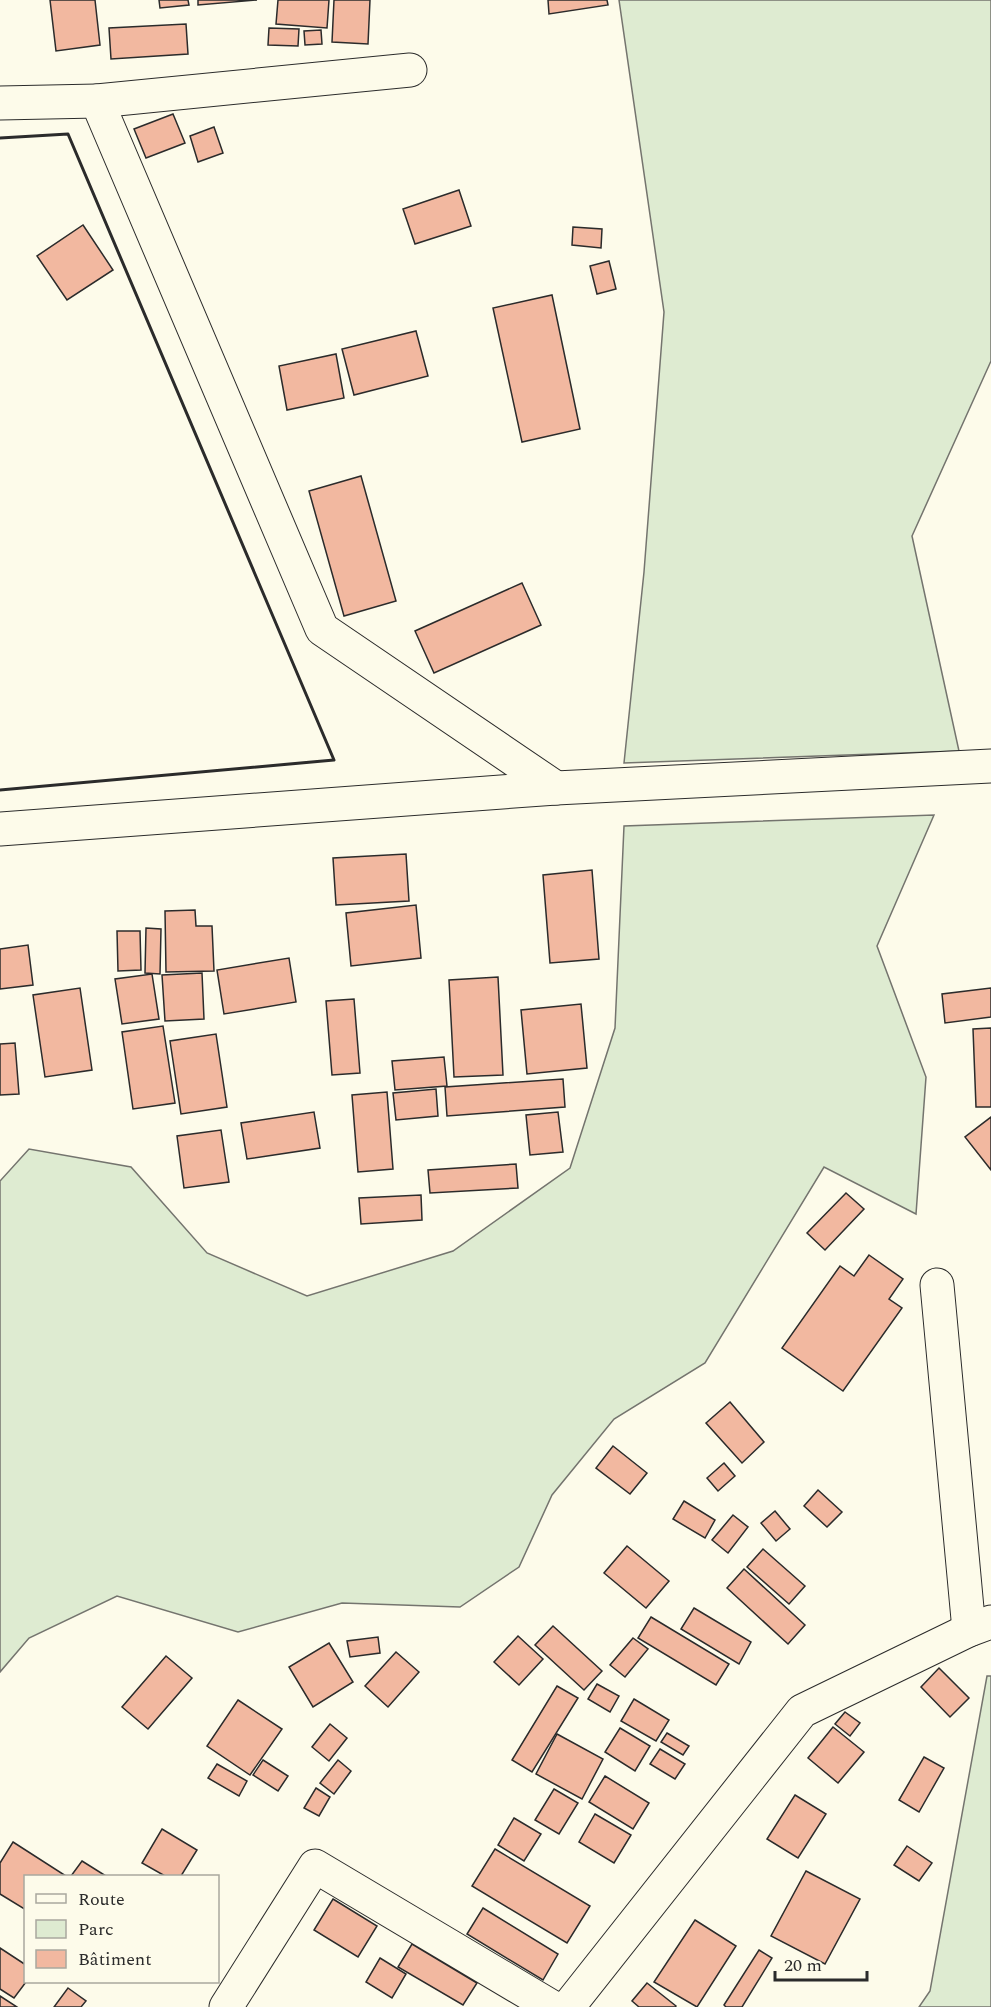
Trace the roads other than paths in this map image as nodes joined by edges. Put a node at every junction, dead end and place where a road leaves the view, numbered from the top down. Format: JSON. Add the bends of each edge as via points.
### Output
{"nodes":[{"id":1,"x":410,"y":70,"type":"dead end"},
{"id":2,"x":97,"y":101,"type":"junction"},
{"id":3,"x":0,"y":103,"type":"edge"},
{"id":4,"x":991,"y":766,"type":"edge"},
{"id":5,"x":556,"y":788,"type":"junction"},
{"id":6,"x":0,"y":829,"type":"edge"},
{"id":7,"x":937,"y":1285,"type":"dead end"},
{"id":8,"x":980,"y":1626,"type":"edge"},
{"id":9,"x":226,"y":2007,"type":"edge"},
{"id":10,"x":552,"y":2007,"type":"edge"},
{"id":11,"x":568,"y":2007,"type":"edge"}],
"edges":[{"from":1,"to":2,"type":"street"},
{"from":2,"to":3,"type":"street"},
{"from":2,"to":5,"type":"street","via":[[322,628]]},
{"from":4,"to":5,"type":"street"},
{"from":5,"to":6,"type":"street"},
{"from":7,"to":8,"type":"street"},
{"from":8,"to":11,"type":"street","via":[[802,1711]]},
{"from":9,"to":10,"type":"street","via":[[315,1866]]}]}
